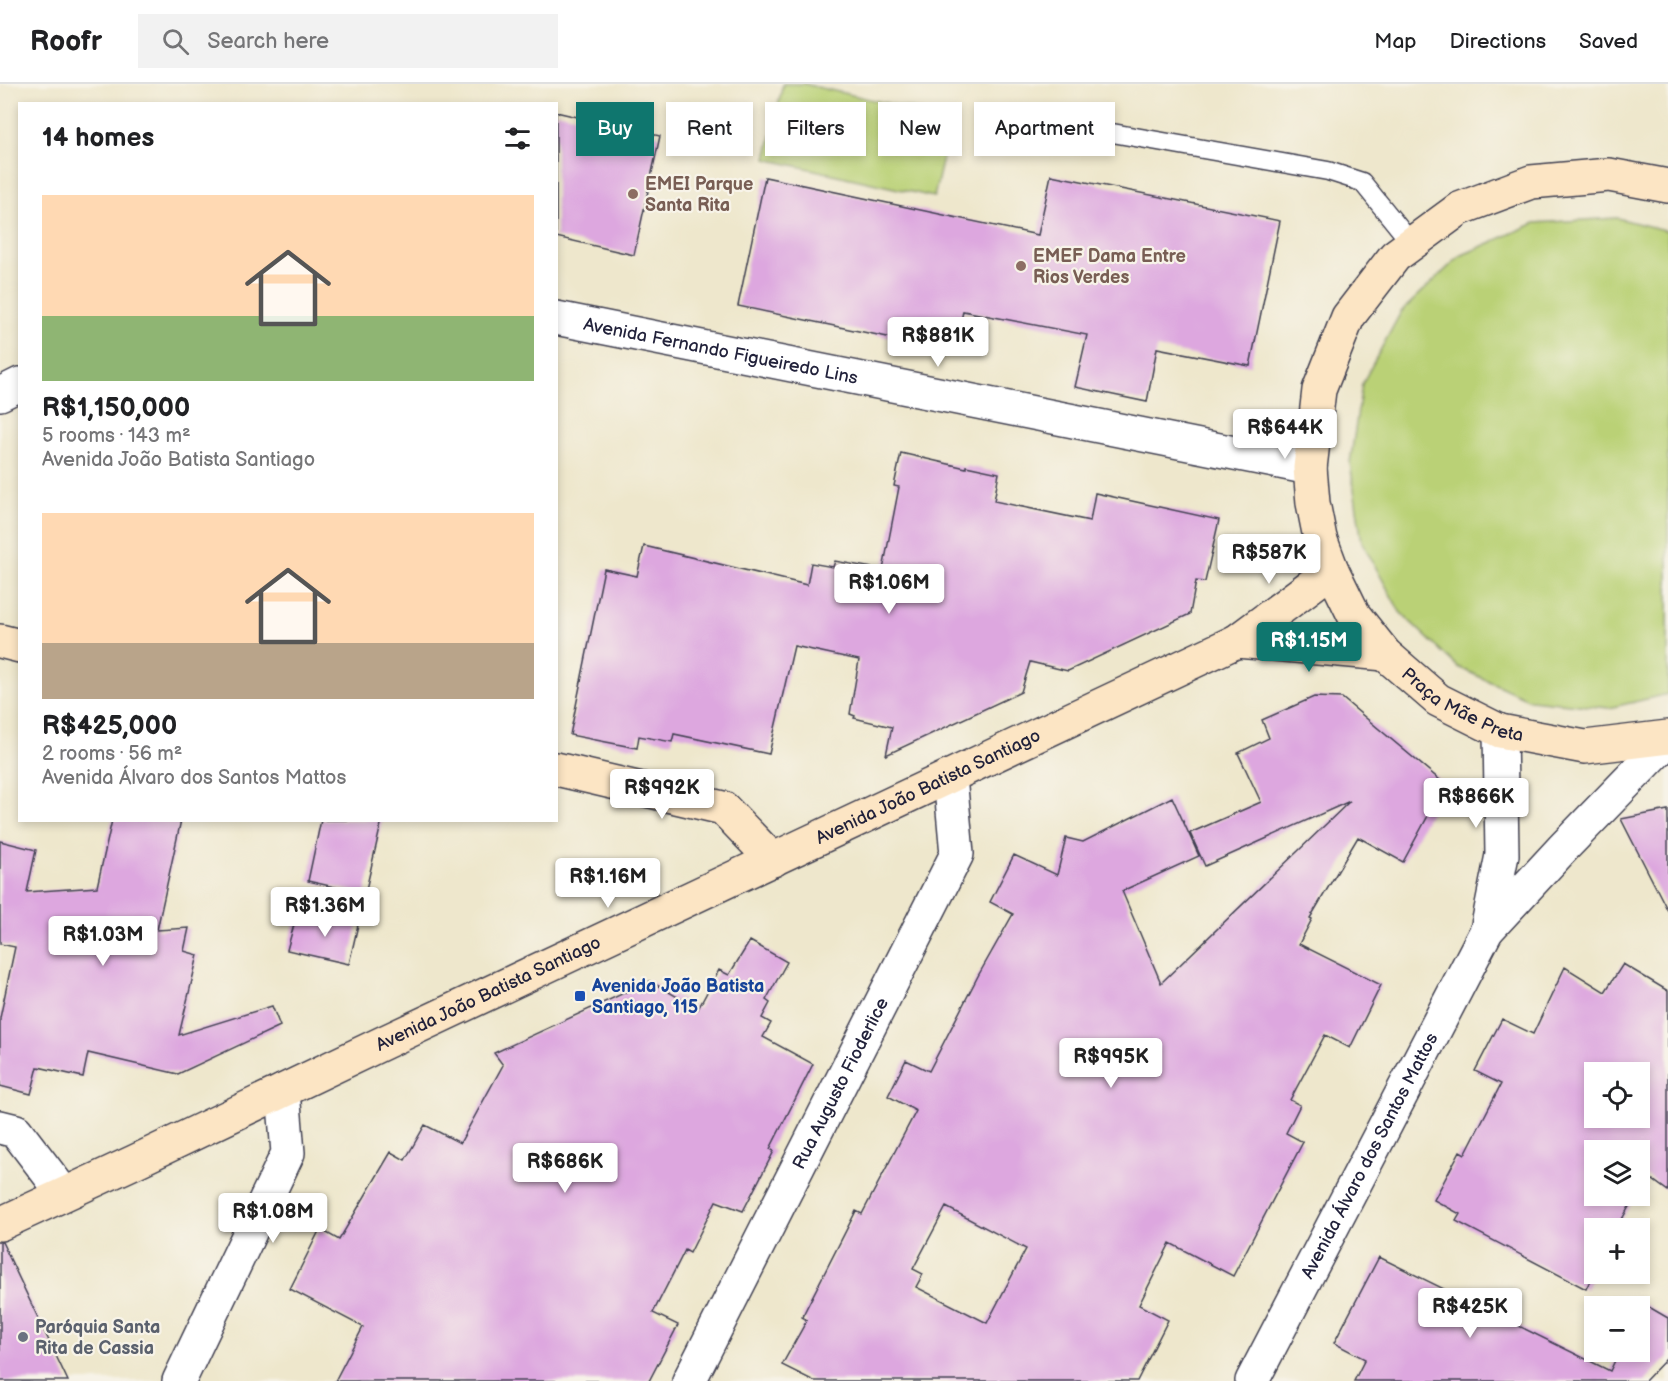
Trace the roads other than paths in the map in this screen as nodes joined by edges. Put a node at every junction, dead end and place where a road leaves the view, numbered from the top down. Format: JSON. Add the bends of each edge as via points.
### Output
{"nodes":[{"id":1,"x":1115,"y":133,"type":"edge"},
{"id":2,"x":1668,"y":186,"type":"edge"},
{"id":3,"x":1412,"y":243,"type":"junction"},
{"id":4,"x":558,"y":318,"type":"edge"},
{"id":5,"x":18,"y":385,"type":"edge"},
{"id":6,"x":0,"y":394,"type":"edge"},
{"id":7,"x":1310,"y":468,"type":"junction"},
{"id":8,"x":1332,"y":570,"type":"junction"},
{"id":9,"x":0,"y":641,"type":"edge"},
{"id":10,"x":1237,"y":641,"type":"junction"},
{"id":11,"x":18,"y":646,"type":"edge"},
{"id":12,"x":1385,"y":654,"type":"junction"},
{"id":13,"x":1500,"y":731,"type":"junction"},
{"id":14,"x":1668,"y":739,"type":"edge"},
{"id":15,"x":558,"y":769,"type":"edge"},
{"id":16,"x":950,"y":777,"type":"junction"},
{"id":17,"x":773,"y":860,"type":"junction"},
{"id":18,"x":1487,"y":930,"type":"junction"},
{"id":19,"x":283,"y":1091,"type":"junction"},
{"id":20,"x":0,"y":1127,"type":"edge"},
{"id":21,"x":63,"y":1194,"type":"junction"},
{"id":22,"x":0,"y":1224,"type":"edge"},
{"id":23,"x":179,"y":1381,"type":"edge"},
{"id":24,"x":688,"y":1381,"type":"edge"},
{"id":25,"x":1252,"y":1381,"type":"edge"}],
"edges":[{"from":1,"to":3,"type":"lane","via":[[1328,171],[1362,182]]},
{"from":2,"to":3,"type":"street","name":"Praça Mãe Preta","via":[[1609,175],[1531,182],[1459,209]]},
{"from":3,"to":7,"type":"street","name":"Praça Mãe Preta","via":[[1395,256],[1348,317],[1319,390]]},
{"from":4,"to":7,"type":"street","name":"Avenida Fernando Figueiredo Lins"},
{"from":5,"to":6,"type":"street"},
{"from":7,"to":8,"type":"street","name":"Praça Mãe Preta","via":[[1320,537]]},
{"from":8,"to":10,"type":"street","name":"Avenida João Batista Santiago"},
{"from":8,"to":12,"type":"street","name":"Praça Mãe Preta","via":[[1354,615]]},
{"from":9,"to":11,"type":"street"},
{"from":10,"to":12,"type":"street"},
{"from":10,"to":16,"type":"street","name":"Avenida João Batista Santiago"},
{"from":12,"to":13,"type":"street","name":"Praça Mãe Preta","via":[[1438,700]]},
{"from":13,"to":14,"type":"street","name":"Praça Mãe Preta","via":[[1585,747]]},
{"from":13,"to":18,"type":"street","name":"Avenida Álvaro dos Santos Mattos","via":[[1502,855]]},
{"from":14,"to":18,"type":"street","name":"Avenida Álvaro dos Santos Mattos"},
{"from":15,"to":17,"type":"street","via":[[723,808]]},
{"from":16,"to":17,"type":"street","name":"Avenida João Batista Santiago"},
{"from":16,"to":24,"type":"street","name":"Rua Augusto Fioderlice","via":[[957,854]]},
{"from":17,"to":19,"type":"street","name":"Avenida João Batista Santiago"},
{"from":18,"to":25,"type":"street","name":"Avenida Álvaro dos Santos Mattos"},
{"from":19,"to":21,"type":"street","name":"Avenida João Batista Santiago"},
{"from":19,"to":23,"type":"street","via":[[288,1153]]},
{"from":20,"to":21,"type":"street","via":[[16,1131]]},
{"from":21,"to":22,"type":"street","name":"Avenida João Batista Santiago"}]}
